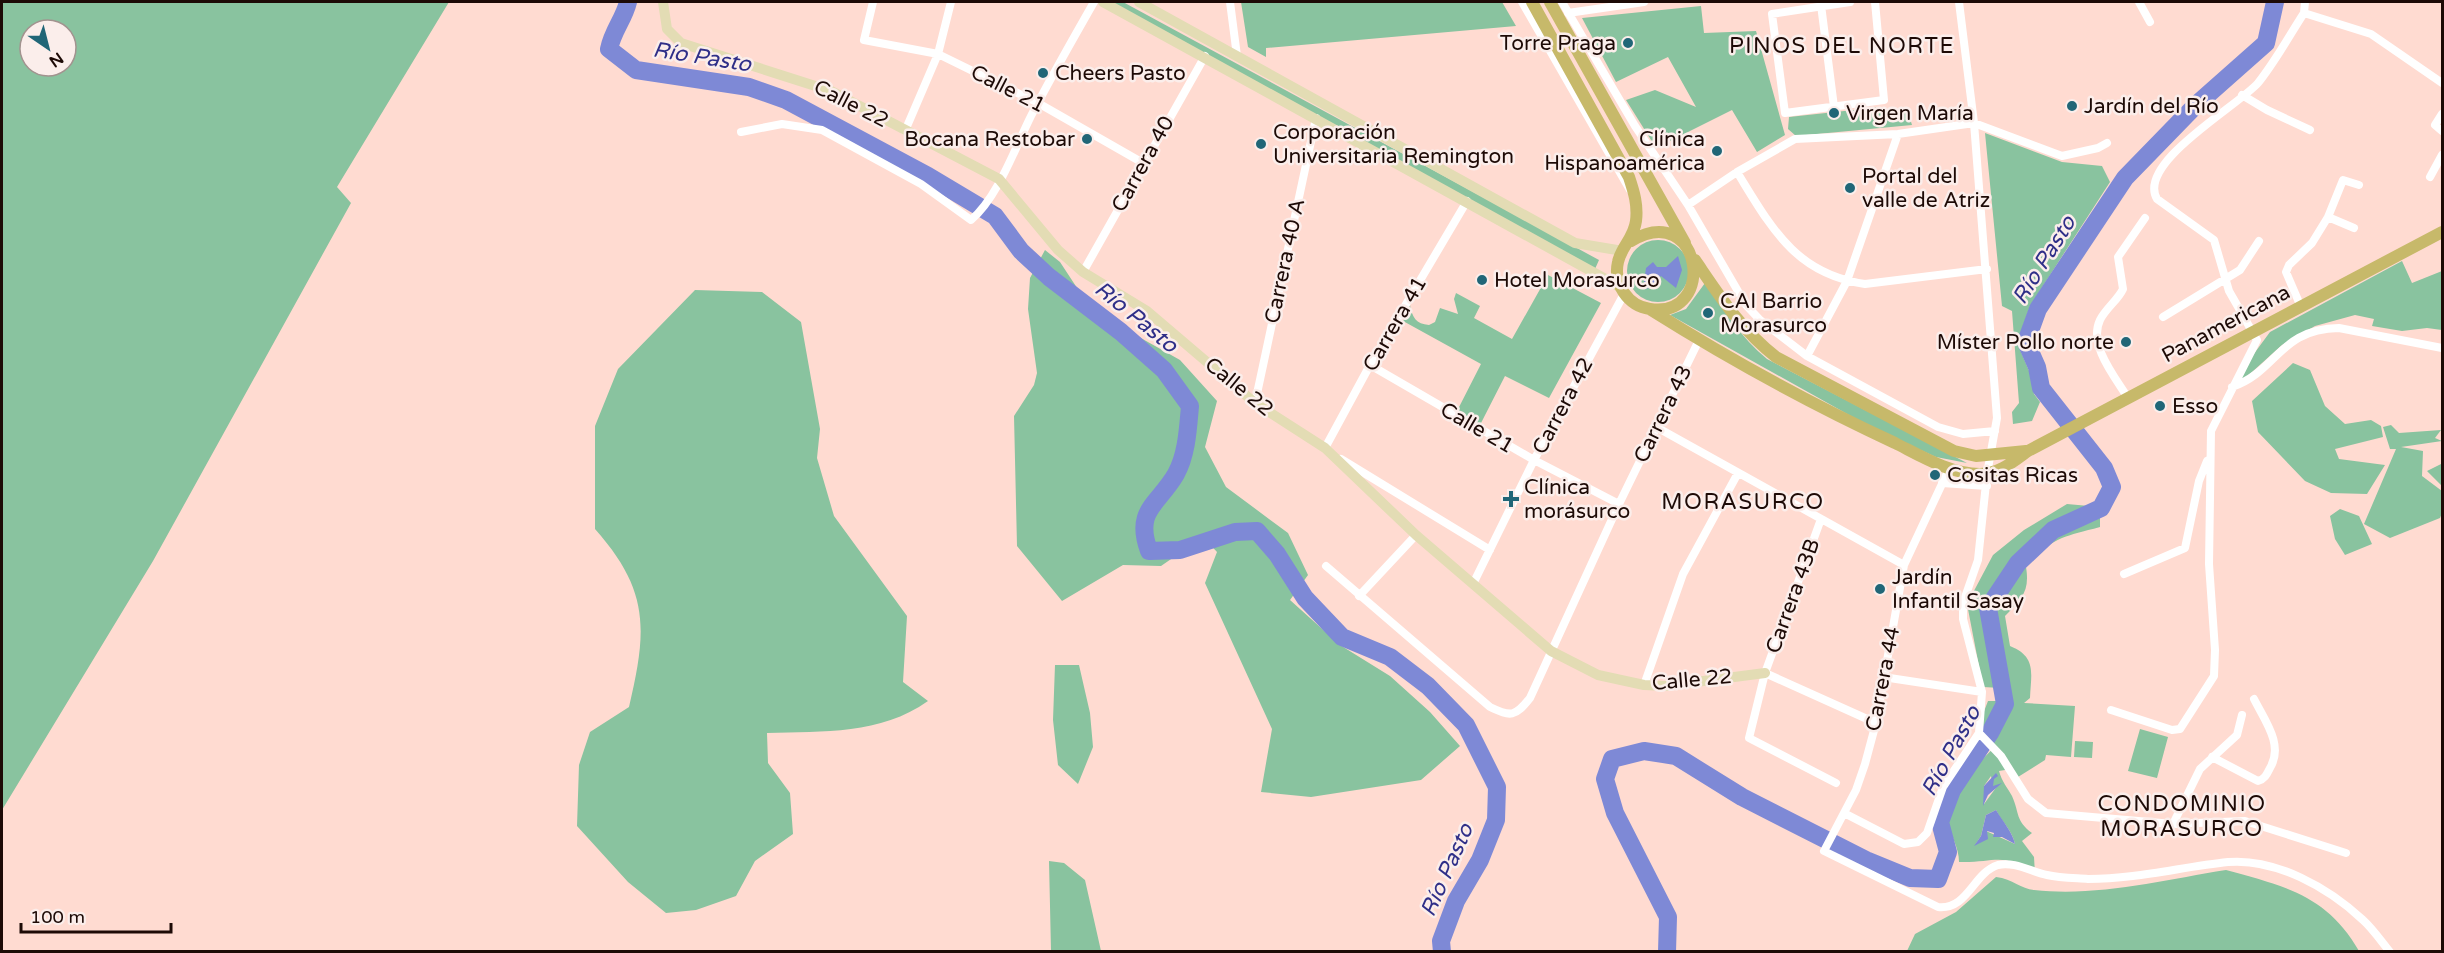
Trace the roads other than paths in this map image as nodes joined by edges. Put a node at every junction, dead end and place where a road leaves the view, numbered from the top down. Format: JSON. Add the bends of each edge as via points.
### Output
{"nodes":[{"id":1,"x":663,"y":2,"type":"edge"},
{"id":2,"x":873,"y":2,"type":"edge"},
{"id":3,"x":951,"y":2,"type":"edge"},
{"id":4,"x":1094,"y":2,"type":"edge"},
{"id":5,"x":1103,"y":2,"type":"edge"},
{"id":6,"x":1139,"y":2,"type":"edge"},
{"id":7,"x":1230,"y":2,"type":"edge"},
{"id":8,"x":1522,"y":2,"type":"edge"},
{"id":9,"x":1532,"y":2,"type":"edge"},
{"id":10,"x":1550,"y":2,"type":"edge"},
{"id":11,"x":1562,"y":2,"type":"edge"},
{"id":12,"x":1644,"y":2,"type":"edge"},
{"id":13,"x":1850,"y":2,"type":"edge"},
{"id":14,"x":1875,"y":2,"type":"edge"},
{"id":15,"x":1959,"y":2,"type":"edge"},
{"id":16,"x":2139,"y":2,"type":"edge"},
{"id":17,"x":2305,"y":2,"type":"edge"},
{"id":18,"x":1821,"y":5,"type":"junction"},
{"id":19,"x":1568,"y":13,"type":"junction"},
{"id":20,"x":2304,"y":13,"type":"junction"},
{"id":21,"x":2150,"y":22,"type":"dead end"},
{"id":22,"x":939,"y":54,"type":"junction"},
{"id":23,"x":1205,"y":56,"type":"junction"},
{"id":24,"x":1237,"y":56,"type":"junction"},
{"id":25,"x":2442,"y":83,"type":"edge"},
{"id":26,"x":2242,"y":95,"type":"junction"},
{"id":27,"x":1038,"y":103,"type":"junction"},
{"id":28,"x":1834,"y":107,"type":"junction"},
{"id":29,"x":2442,"y":114,"type":"edge"},
{"id":30,"x":1316,"y":118,"type":"junction"},
{"id":31,"x":1974,"y":123,"type":"junction"},
{"id":32,"x":901,"y":129,"type":"junction"},
{"id":33,"x":1629,"y":129,"type":"junction"},
{"id":34,"x":2310,"y":130,"type":"dead end"},
{"id":35,"x":2442,"y":131,"type":"edge"},
{"id":36,"x":741,"y":132,"type":"dead end"},
{"id":37,"x":1898,"y":134,"type":"junction"},
{"id":38,"x":2107,"y":143,"type":"dead end"},
{"id":39,"x":2442,"y":155,"type":"edge"},
{"id":40,"x":1143,"y":163,"type":"junction"},
{"id":41,"x":2442,"y":170,"type":"edge"},
{"id":42,"x":1737,"y":172,"type":"junction"},
{"id":43,"x":997,"y":184,"type":"junction"},
{"id":44,"x":2359,"y":185,"type":"dead end"},
{"id":45,"x":1636,"y":200,"type":"junction"},
{"id":46,"x":1467,"y":201,"type":"junction"},
{"id":47,"x":1688,"y":205,"type":"junction"},
{"id":48,"x":2145,"y":218,"type":"dead end"},
{"id":49,"x":2328,"y":218,"type":"junction"},
{"id":50,"x":2354,"y":228,"type":"dead end"},
{"id":51,"x":2442,"y":232,"type":"edge"},
{"id":52,"x":1631,"y":241,"type":"junction"},
{"id":53,"x":2259,"y":241,"type":"dead end"},
{"id":54,"x":1623,"y":251,"type":"junction"},
{"id":55,"x":1690,"y":252,"type":"junction"},
{"id":56,"x":1987,"y":269,"type":"junction"},
{"id":57,"x":1083,"y":272,"type":"junction"},
{"id":58,"x":2225,"y":278,"type":"junction"},
{"id":59,"x":1847,"y":281,"type":"junction"},
{"id":60,"x":1622,"y":290,"type":"junction"},
{"id":61,"x":2301,"y":307,"type":"junction"},
{"id":62,"x":1651,"y":310,"type":"junction"},
{"id":63,"x":2163,"y":317,"type":"dead end"},
{"id":64,"x":2255,"y":332,"type":"junction"},
{"id":65,"x":1699,"y":340,"type":"junction"},
{"id":66,"x":2442,"y":348,"type":"edge"},
{"id":67,"x":1807,"y":356,"type":"junction"},
{"id":68,"x":1370,"y":365,"type":"junction"},
{"id":69,"x":2232,"y":387,"type":"junction"},
{"id":70,"x":1879,"y":394,"type":"junction"},
{"id":71,"x":2128,"y":398,"type":"junction"},
{"id":72,"x":1255,"y":403,"type":"junction"},
{"id":73,"x":1872,"y":407,"type":"junction"},
{"id":74,"x":1658,"y":428,"type":"junction"},
{"id":75,"x":1995,"y":431,"type":"junction"},
{"id":76,"x":1325,"y":448,"type":"junction"},
{"id":77,"x":2028,"y":451,"type":"junction"},
{"id":78,"x":1990,"y":454,"type":"junction"},
{"id":79,"x":2209,"y":457,"type":"junction"},
{"id":80,"x":1534,"y":460,"type":"junction"},
{"id":81,"x":1949,"y":469,"type":"junction"},
{"id":82,"x":1738,"y":473,"type":"junction"},
{"id":83,"x":1987,"y":480,"type":"junction"},
{"id":84,"x":1942,"y":483,"type":"junction"},
{"id":85,"x":1618,"y":504,"type":"junction"},
{"id":86,"x":1821,"y":519,"type":"junction"},
{"id":87,"x":1416,"y":535,"type":"junction"},
{"id":88,"x":1490,"y":550,"type":"junction"},
{"id":89,"x":1904,"y":565,"type":"junction"},
{"id":90,"x":1326,"y":566,"type":"dead end"},
{"id":91,"x":2124,"y":574,"type":"dead end"},
{"id":92,"x":1473,"y":584,"type":"junction"},
{"id":93,"x":1359,"y":596,"type":"junction"},
{"id":94,"x":1551,"y":651,"type":"junction"},
{"id":95,"x":1765,"y":673,"type":"junction"},
{"id":96,"x":1883,"y":677,"type":"junction"},
{"id":97,"x":1644,"y":686,"type":"junction"},
{"id":98,"x":1982,"y":692,"type":"junction"},
{"id":99,"x":2254,"y":699,"type":"dead end"},
{"id":100,"x":2111,"y":710,"type":"dead end"},
{"id":101,"x":2242,"y":715,"type":"dead end"},
{"id":102,"x":1876,"y":723,"type":"junction"},
{"id":103,"x":1981,"y":736,"type":"junction"},
{"id":104,"x":2212,"y":757,"type":"junction"},
{"id":105,"x":1836,"y":783,"type":"dead end"},
{"id":106,"x":1844,"y":813,"type":"junction"},
{"id":107,"x":2173,"y":824,"type":"junction"},
{"id":108,"x":2346,"y":853,"type":"dead end"},
{"id":109,"x":2390,"y":951,"type":"edge"}],
"edges":[{"from":1,"to":32,"type":"street","name":"Calle 22","via":[[667,29],[681,43],[831,91]]},
{"from":2,"to":22,"type":"street","name":"Calle 21","via":[[864,40]]},
{"from":3,"to":22,"type":"street"},
{"from":4,"to":27,"type":"street"},
{"from":5,"to":23,"type":"street"},
{"from":6,"to":24,"type":"street"},
{"from":7,"to":24,"type":"street"},
{"from":8,"to":45,"type":"street"},
{"from":9,"to":45,"type":"main road","via":[[1629,177]]},
{"from":10,"to":33,"type":"main road","name":"Panamericana"},
{"from":11,"to":19,"type":"street"},
{"from":12,"to":19,"type":"street"},
{"from":13,"to":18,"type":"street"},
{"from":14,"to":28,"type":"street","via":[[1884,100]]},
{"from":15,"to":31,"type":"street"},
{"from":16,"to":21,"type":"street"},
{"from":17,"to":20,"type":"street"},
{"from":18,"to":28,"type":"street"},
{"from":18,"to":28,"type":"street","via":[[1772,14],[1785,113]]},
{"from":19,"to":33,"type":"street"},
{"from":20,"to":25,"type":"street","via":[[2371,34]]},
{"from":20,"to":26,"type":"street","via":[[2257,84]]},
{"from":22,"to":27,"type":"street","name":"Calle 21"},
{"from":22,"to":32,"type":"street"},
{"from":23,"to":30,"type":"street"},
{"from":23,"to":40,"type":"street","name":"Carrera 40"},
{"from":24,"to":54,"type":"street","via":[[1575,243]]},
{"from":26,"to":34,"type":"street"},
{"from":26,"to":58,"type":"street","via":[[2204,124],[2167,162],[2152,192],[2214,240]]},
{"from":27,"to":40,"type":"street","name":"Calle 21"},
{"from":27,"to":43,"type":"street"},
{"from":29,"to":35,"type":"street","via":[[2435,125]]},
{"from":30,"to":46,"type":"street"},
{"from":30,"to":72,"type":"street","name":"Carrera 40 A"},
{"from":31,"to":37,"type":"street"},
{"from":31,"to":38,"type":"street","via":[[2061,156]]},
{"from":31,"to":56,"type":"street"},
{"from":32,"to":43,"type":"street","name":"Calle 22"},
{"from":33,"to":47,"type":"street"},
{"from":33,"to":55,"type":"main road","name":"Panamericana"},
{"from":36,"to":43,"type":"street","via":[[782,124],[822,130],[921,184],[972,220],[983,210]]},
{"from":37,"to":42,"type":"street","via":[[1795,139]]},
{"from":37,"to":59,"type":"street"},
{"from":39,"to":41,"type":"street","via":[[2430,177]]},
{"from":40,"to":57,"type":"street","name":"Carrera 40"},
{"from":42,"to":47,"type":"street"},
{"from":42,"to":59,"type":"street","via":[[1769,225],[1801,260]]},
{"from":43,"to":57,"type":"street","name":"Calle 22"},
{"from":44,"to":49,"type":"street","via":[[2343,180]]},
{"from":45,"to":52,"type":"main road"},
{"from":46,"to":60,"type":"street"},
{"from":46,"to":68,"type":"street","name":"Carrera 41"},
{"from":47,"to":67,"type":"street","via":[[1746,304],[1760,320]]},
{"from":48,"to":71,"type":"street","via":[[2121,249],[2118,257],[2123,289],[2100,319],[2097,337]]},
{"from":49,"to":50,"type":"street"},
{"from":49,"to":61,"type":"street","via":[[2286,272]]},
{"from":51,"to":61,"type":"main road","name":"Panamericana"},
{"from":52,"to":54,"type":"main road"},
{"from":52,"to":55,"type":"main road","via":[[1648,233],[1667,233]]},
{"from":53,"to":58,"type":"street","via":[[2243,267]]},
{"from":54,"to":60,"type":"main road","via":[[1617,268]]},
{"from":55,"to":62,"type":"main road","via":[[1694,279],[1690,290],[1674,306]]},
{"from":55,"to":73,"type":"main road","name":"Panamericana","via":[[1755,341],[1776,357]]},
{"from":56,"to":59,"type":"street","via":[[1865,284]]},
{"from":56,"to":75,"type":"street"},
{"from":57,"to":72,"type":"street","name":"Calle 22","via":[[1146,311]]},
{"from":58,"to":63,"type":"street"},
{"from":58,"to":64,"type":"street"},
{"from":59,"to":67,"type":"street"},
{"from":60,"to":62,"type":"main road","via":[[1632,302]]},
{"from":60,"to":80,"type":"street","name":"Carrera 42"},
{"from":61,"to":64,"type":"main road","name":"Panamericana"},
{"from":62,"to":65,"type":"main road"},
{"from":64,"to":69,"type":"street","via":[[2256,344]]},
{"from":64,"to":71,"type":"main road","name":"Panamericana"},
{"from":65,"to":74,"type":"street","name":"Carrera 43"},
{"from":65,"to":81,"type":"main road","via":[[1860,427]]},
{"from":66,"to":69,"type":"street","via":[[2339,327],[2323,328],[2291,341],[2255,374]]},
{"from":67,"to":70,"type":"street"},
{"from":68,"to":76,"type":"street","name":"Carrera 41"},
{"from":68,"to":80,"type":"street","name":"Calle 21"},
{"from":69,"to":79,"type":"street","via":[[2211,431]]},
{"from":70,"to":73,"type":"street"},
{"from":70,"to":75,"type":"street","via":[[1938,428],[1963,434]]},
{"from":71,"to":77,"type":"main road","name":"Panamericana"},
{"from":72,"to":76,"type":"street","name":"Calle 22"},
{"from":73,"to":78,"type":"main road","name":"Panamericana","via":[[1954,451],[1976,456]]},
{"from":74,"to":82,"type":"street"},
{"from":74,"to":85,"type":"street","name":"Carrera 43"},
{"from":75,"to":78,"type":"street"},
{"from":76,"to":87,"type":"street","name":"Calle 22"},
{"from":76,"to":88,"type":"street"},
{"from":77,"to":78,"type":"main road","name":"Panamericana"},
{"from":77,"to":83,"type":"main road","name":"Panamericana"},
{"from":78,"to":83,"type":"street"},
{"from":79,"to":91,"type":"street","via":[[2199,481],[2185,548]]},
{"from":79,"to":100,"type":"street","via":[[2214,676],[2180,729]]},
{"from":80,"to":85,"type":"street","name":"Calle 21"},
{"from":80,"to":88,"type":"street","name":"Carrera 42"},
{"from":81,"to":83,"type":"main road"},
{"from":81,"to":84,"type":"street","name":"Carrera 44"},
{"from":82,"to":86,"type":"street"},
{"from":82,"to":97,"type":"street","via":[[1683,574]]},
{"from":83,"to":84,"type":"street"},
{"from":83,"to":98,"type":"street","via":[[1978,560],[1962,603]]},
{"from":84,"to":89,"type":"street","name":"Carrera 44"},
{"from":85,"to":94,"type":"street","name":"Carrera 43"},
{"from":86,"to":89,"type":"street"},
{"from":86,"to":95,"type":"street","name":"Carrera 43B"},
{"from":87,"to":92,"type":"street","name":"Calle 22"},
{"from":87,"to":93,"type":"street"},
{"from":88,"to":92,"type":"street","name":"Carrera 42"},
{"from":89,"to":96,"type":"street","name":"Carrera 44"},
{"from":90,"to":93,"type":"street"},
{"from":92,"to":94,"type":"street","name":"Calle 22"},
{"from":93,"to":94,"type":"street","name":"Carrera 43","via":[[1490,707],[1507,715],[1515,714],[1530,698]]},
{"from":94,"to":97,"type":"street","name":"Calle 22","via":[[1598,675]]},
{"from":95,"to":97,"type":"street","name":"Calle 22"},
{"from":95,"to":102,"type":"street"},
{"from":95,"to":105,"type":"street","name":"Carrera 43B","via":[[1749,738]]},
{"from":96,"to":98,"type":"street"},
{"from":96,"to":102,"type":"street","name":"Carrera 44"},
{"from":98,"to":103,"type":"street"},
{"from":99,"to":104,"type":"street","via":[[2277,750],[2264,778],[2258,781]]},
{"from":101,"to":104,"type":"street","via":[[2237,735]]},
{"from":102,"to":106,"type":"street","name":"Carrera 44","via":[[1857,790]]},
{"from":103,"to":106,"type":"street","via":[[1943,787],[1928,833],[1918,842],[1904,844]]},
{"from":103,"to":107,"type":"street","via":[[2001,756],[2028,799],[2046,813]]},
{"from":104,"to":107,"type":"street","via":[[2200,769]]},
{"from":106,"to":109,"type":"street","name":"Carrera 44","via":[[1824,850],[1938,907],[1948,908],[1960,901],[1988,871],[2000,865],[2047,875],[2127,879],[2230,862],[2262,865],[2308,881],[2363,920]]},
{"from":107,"to":108,"type":"street","via":[[2245,821]]}]}
